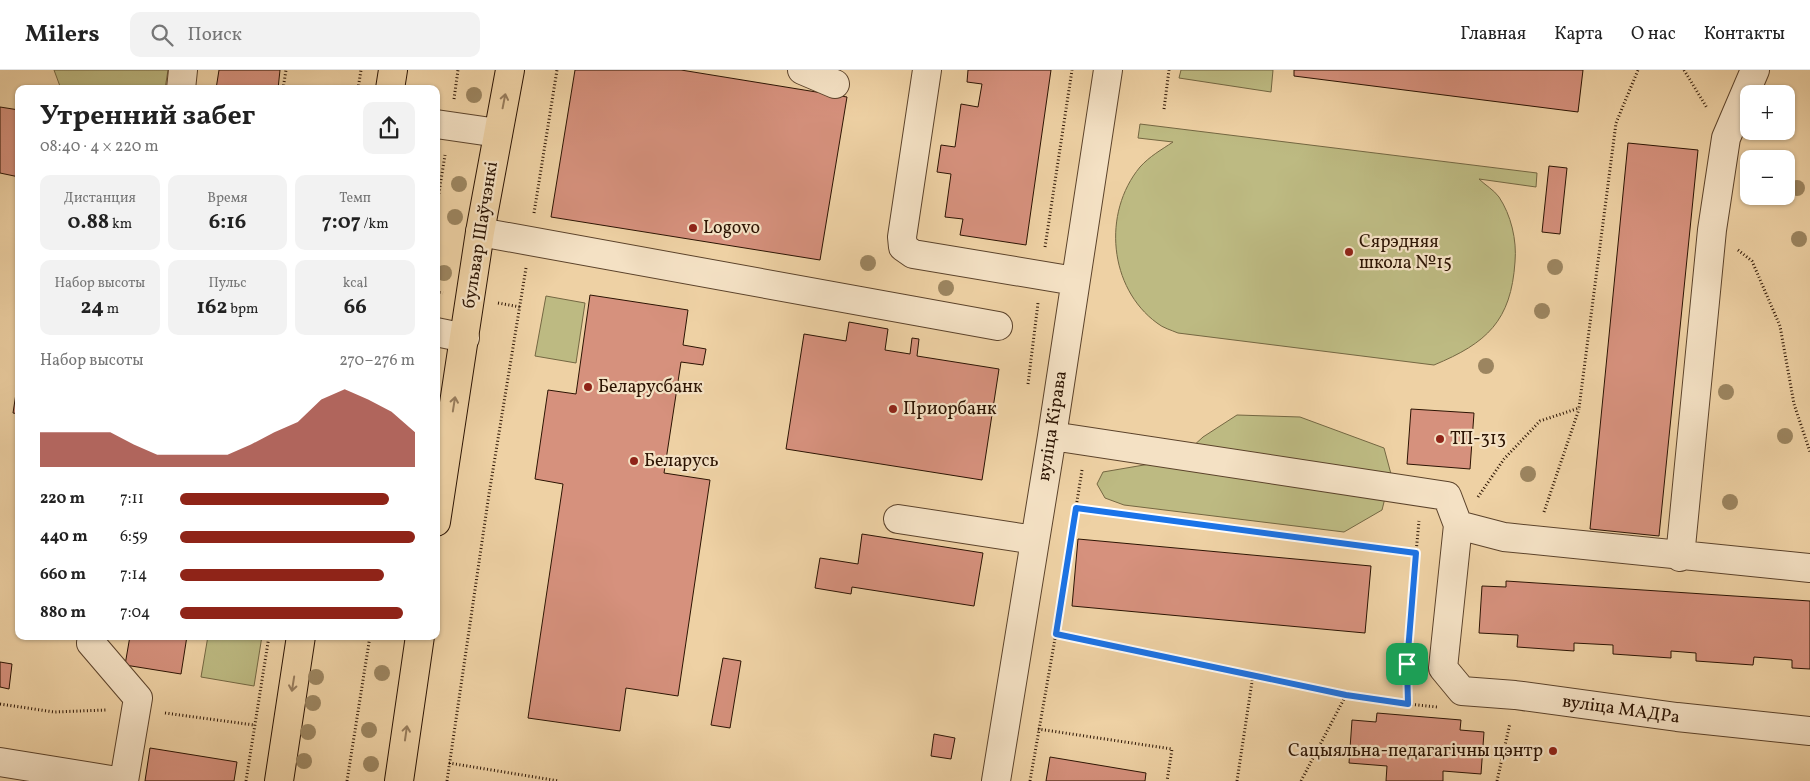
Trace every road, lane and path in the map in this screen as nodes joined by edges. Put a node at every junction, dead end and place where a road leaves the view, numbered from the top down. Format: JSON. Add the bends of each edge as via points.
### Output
{"nodes":[{"id":1,"x":183,"y":70,"type":"edge"},
{"id":2,"x":286,"y":70,"type":"edge"},
{"id":3,"x":360,"y":70,"type":"edge"},
{"id":4,"x":393,"y":70,"type":"edge"},
{"id":5,"x":510,"y":70,"type":"edge"},
{"id":6,"x":557,"y":70,"type":"edge"},
{"id":7,"x":802,"y":70,"type":"edge"},
{"id":8,"x":928,"y":70,"type":"edge"},
{"id":9,"x":1108,"y":70,"type":"edge"},
{"id":10,"x":1169,"y":70,"type":"edge"},
{"id":11,"x":1638,"y":70,"type":"edge"},
{"id":12,"x":1684,"y":70,"type":"edge"},
{"id":13,"x":1755,"y":70,"type":"edge"},
{"id":14,"x":835,"y":84,"type":"dead end"},
{"id":15,"x":181,"y":85,"type":"edge"},
{"id":16,"x":284,"y":85,"type":"edge"},
{"id":17,"x":358,"y":85,"type":"edge"},
{"id":18,"x":391,"y":85,"type":"edge"},
{"id":19,"x":1164,"y":109,"type":"dead end"},
{"id":20,"x":440,"y":125,"type":"edge"},
{"id":21,"x":498,"y":132,"type":"junction"},
{"id":22,"x":1726,"y":138,"type":"junction"},
{"id":23,"x":1712,"y":230,"type":"junction"},
{"id":24,"x":480,"y":232,"type":"junction"},
{"id":25,"x":531,"y":241,"type":"junction"},
{"id":26,"x":1075,"y":281,"type":"junction"},
{"id":27,"x":998,"y":326,"type":"dead end"},
{"id":28,"x":440,"y":333,"type":"edge"},
{"id":29,"x":465,"y":338,"type":"junction"},
{"id":30,"x":1579,"y":408,"type":"junction"},
{"id":31,"x":1052,"y":436,"type":"junction"},
{"id":32,"x":1810,"y":452,"type":"edge"},
{"id":33,"x":1083,"y":465,"type":"dead end"},
{"id":34,"x":440,"y":497,"type":"edge"},
{"id":35,"x":1076,"y":508,"type":"junction"},
{"id":36,"x":1419,"y":515,"type":"dead end"},
{"id":37,"x":898,"y":520,"type":"dead end"},
{"id":38,"x":1458,"y":525,"type":"junction"},
{"id":39,"x":1035,"y":540,"type":"junction"},
{"id":40,"x":1534,"y":540,"type":"junction"},
{"id":41,"x":1416,"y":553,"type":"junction"},
{"id":42,"x":1680,"y":557,"type":"junction"},
{"id":43,"x":1810,"y":564,"type":"edge"},
{"id":44,"x":1056,"y":634,"type":"junction"},
{"id":45,"x":91,"y":640,"type":"edge"},
{"id":46,"x":268,"y":640,"type":"edge"},
{"id":47,"x":300,"y":640,"type":"edge"},
{"id":48,"x":369,"y":640,"type":"edge"},
{"id":49,"x":419,"y":640,"type":"edge"},
{"id":50,"x":1407,"y":664,"type":"junction"},
{"id":51,"x":1443,"y":668,"type":"junction"},
{"id":52,"x":1253,"y":675,"type":"junction"},
{"id":53,"x":1346,"y":695,"type":"junction"},
{"id":54,"x":1511,"y":717,"type":"dead end"},
{"id":55,"x":1038,"y":729,"type":"junction"},
{"id":56,"x":1810,"y":731,"type":"edge"},
{"id":57,"x":0,"y":762,"type":"edge"},
{"id":58,"x":449,"y":763,"type":"junction"},
{"id":59,"x":117,"y":781,"type":"edge"},
{"id":60,"x":124,"y":781,"type":"edge"},
{"id":61,"x":246,"y":781,"type":"edge"},
{"id":62,"x":279,"y":781,"type":"edge"},
{"id":63,"x":347,"y":781,"type":"edge"},
{"id":64,"x":399,"y":781,"type":"edge"},
{"id":65,"x":447,"y":781,"type":"edge"},
{"id":66,"x":560,"y":781,"type":"edge"},
{"id":67,"x":996,"y":781,"type":"edge"},
{"id":68,"x":1030,"y":781,"type":"edge"},
{"id":69,"x":1167,"y":781,"type":"edge"},
{"id":70,"x":1237,"y":781,"type":"edge"},
{"id":71,"x":1301,"y":781,"type":"edge"},
{"id":72,"x":1497,"y":781,"type":"edge"}],
"edges":[{"from":1,"to":15,"type":"street"},
{"from":2,"to":16,"type":"path"},
{"from":3,"to":17,"type":"path"},
{"from":4,"to":18,"type":"main road"},
{"from":21,"to":5,"type":"main road","name":"бульвар Шаўчэнкі","one_way":true},
{"from":6,"to":25,"type":"path"},
{"from":7,"to":14,"type":"street"},
{"from":8,"to":26,"type":"street","via":[[902,236],[903,247],[913,254]]},
{"from":9,"to":26,"type":"street","name":"вуліца Кірава"},
{"from":10,"to":19,"type":"path"},
{"from":11,"to":30,"type":"path","via":[[1616,123]]},
{"from":12,"to":22,"type":"path"},
{"from":13,"to":22,"type":"street"},
{"from":20,"to":21,"type":"street"},
{"from":21,"to":24,"type":"main road","name":"бульвар Шаўчэнкі"},
{"from":22,"to":23,"type":"street"},
{"from":23,"to":32,"type":"path","via":[[1752,262],[1780,326],[1794,404]]},
{"from":23,"to":42,"type":"street"},
{"from":24,"to":25,"type":"street"},
{"from":24,"to":29,"type":"main road","name":"бульвар Шаўчэнкі"},
{"from":25,"to":27,"type":"street"},
{"from":25,"to":58,"type":"path"},
{"from":26,"to":31,"type":"street","name":"вуліца Кірава"},
{"from":28,"to":29,"type":"street"},
{"from":34,"to":29,"type":"main road","name":"бульвар Шаўчэнкі","one_way":true},
{"from":30,"to":38,"type":"path","via":[[1540,421],[1504,459]]},
{"from":30,"to":40,"type":"path"},
{"from":31,"to":38,"type":"street","via":[[1447,496]]},
{"from":31,"to":39,"type":"street","name":"вуліца Кірава"},
{"from":33,"to":35,"type":"path"},
{"from":35,"to":41,"type":"path"},
{"from":35,"to":44,"type":"path"},
{"from":36,"to":41,"type":"path"},
{"from":37,"to":39,"type":"street"},
{"from":38,"to":40,"type":"street","via":[[1504,537]]},
{"from":38,"to":51,"type":"street"},
{"from":39,"to":67,"type":"street","name":"вуліца Кірава"},
{"from":40,"to":42,"type":"street"},
{"from":41,"to":50,"type":"path"},
{"from":42,"to":43,"type":"street"},
{"from":44,"to":52,"type":"path"},
{"from":44,"to":55,"type":"path"},
{"from":45,"to":60,"type":"street","via":[[138,698]]},
{"from":46,"to":61,"type":"path"},
{"from":47,"to":62,"type":"main road","one_way":true},
{"from":48,"to":63,"type":"path"},
{"from":64,"to":49,"type":"main road","one_way":true},
{"from":50,"to":51,"type":"path"},
{"from":50,"to":53,"type":"path","via":[[1408,704]]},
{"from":51,"to":56,"type":"street","name":"вуліца МАДРа","via":[[1462,691]]},
{"from":52,"to":53,"type":"path"},
{"from":52,"to":70,"type":"path"},
{"from":53,"to":71,"type":"path"},
{"from":54,"to":72,"type":"path"},
{"from":55,"to":68,"type":"path"},
{"from":55,"to":69,"type":"path","via":[[1172,749]]},
{"from":57,"to":59,"type":"street"},
{"from":58,"to":65,"type":"path"},
{"from":58,"to":66,"type":"path"}]}
